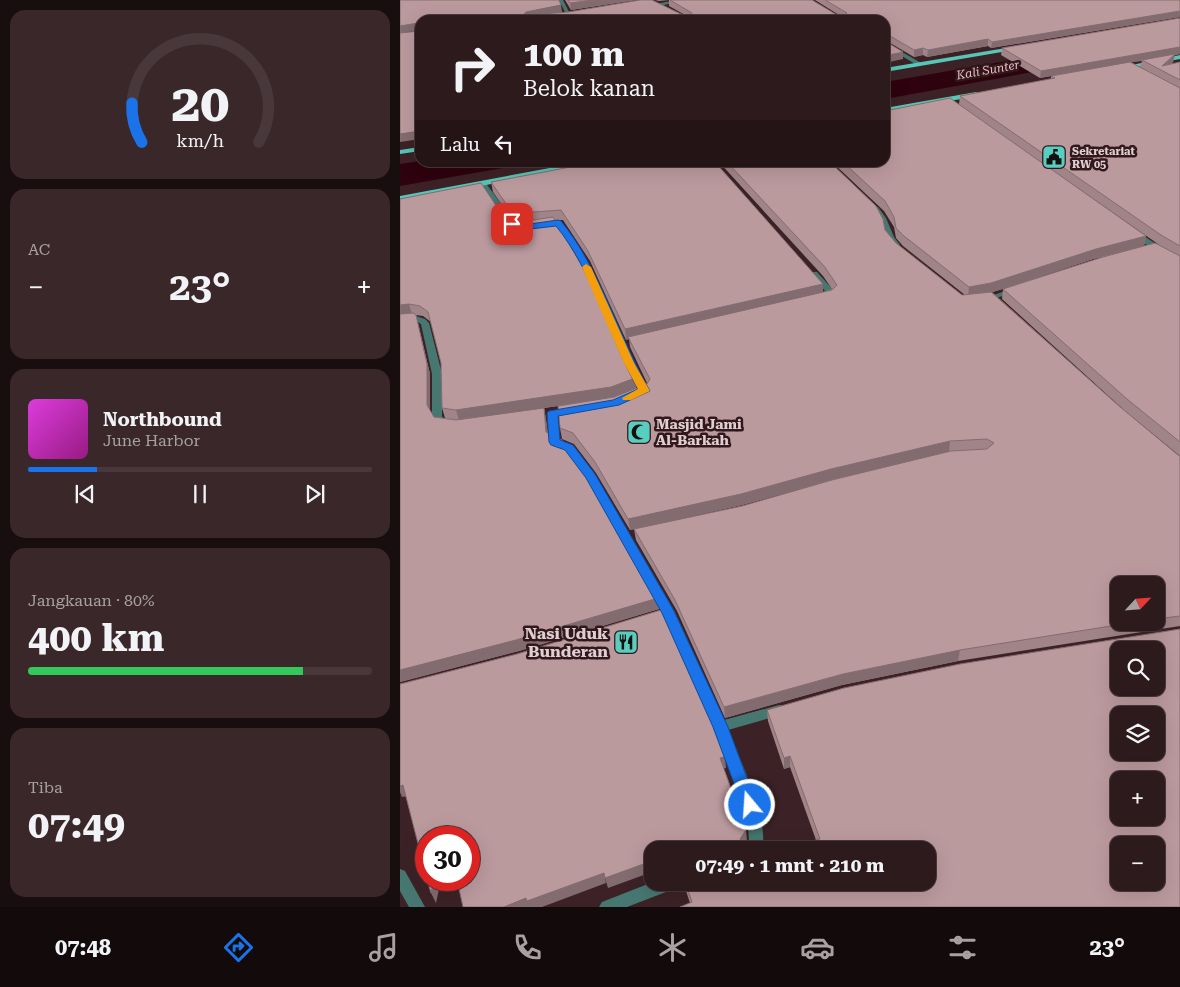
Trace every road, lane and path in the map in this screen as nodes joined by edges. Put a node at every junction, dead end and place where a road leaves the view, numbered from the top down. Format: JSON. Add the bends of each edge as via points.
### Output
{"nodes":[{"id":1,"x":560,"y":0,"type":"edge"},
{"id":2,"x":686,"y":0,"type":"edge"},
{"id":3,"x":651,"y":1,"type":"edge"},
{"id":4,"x":659,"y":4,"type":"junction"},
{"id":5,"x":673,"y":11,"type":"edge"},
{"id":6,"x":577,"y":14,"type":"edge"},
{"id":7,"x":569,"y":15,"type":"joint"},
{"id":8,"x":890,"y":47,"type":"edge"},
{"id":9,"x":1025,"y":47,"type":"edge"},
{"id":10,"x":1179,"y":58,"type":"edge"},
{"id":11,"x":919,"y":64,"type":"junction"},
{"id":12,"x":1130,"y":67,"type":"junction"},
{"id":13,"x":890,"y":69,"type":"edge"},
{"id":14,"x":1111,"y":70,"type":"edge"},
{"id":15,"x":1142,"y":73,"type":"edge"},
{"id":16,"x":984,"y":92,"type":"edge"},
{"id":17,"x":945,"y":99,"type":"junction"},
{"id":18,"x":956,"y":107,"type":"edge"},
{"id":19,"x":890,"y":109,"type":"edge"},
{"id":20,"x":415,"y":150,"type":"edge"},
{"id":21,"x":400,"y":152,"type":"edge"},
{"id":22,"x":571,"y":167,"type":"edge"},
{"id":23,"x":483,"y":183,"type":"junction"},
{"id":24,"x":400,"y":199,"type":"edge"},
{"id":25,"x":866,"y":201,"type":"edge"},
{"id":26,"x":1130,"y":231,"type":"edge"},
{"id":27,"x":1154,"y":248,"type":"junction"},
{"id":28,"x":1144,"y":250,"type":"edge"},
{"id":29,"x":906,"y":254,"type":"edge"},
{"id":30,"x":806,"y":264,"type":"edge"},
{"id":31,"x":1180,"y":264,"type":"edge"},
{"id":32,"x":1019,"y":289,"type":"edge"},
{"id":33,"x":992,"y":300,"type":"edge"},
{"id":34,"x":814,"y":301,"type":"edge"},
{"id":35,"x":400,"y":320,"type":"edge"},
{"id":36,"x":630,"y":397,"type":"edge"},
{"id":37,"x":580,"y":409,"type":"edge"},
{"id":38,"x":459,"y":426,"type":"edge"},
{"id":39,"x":796,"y":705,"type":"edge"},
{"id":40,"x":720,"y":727,"type":"junction"},
{"id":41,"x":756,"y":841,"type":"edge"},
{"id":42,"x":400,"y":876,"type":"edge"},
{"id":43,"x":650,"y":891,"type":"edge"},
{"id":44,"x":417,"y":907,"type":"edge"},
{"id":45,"x":607,"y":907,"type":"edge"}],
"edges":[{"from":1,"to":7,"type":"street"},
{"from":2,"to":4,"type":"street"},
{"from":3,"to":4,"type":"street"},
{"from":4,"to":5,"type":"street"},
{"from":6,"to":7,"type":"street"},
{"from":8,"to":11,"type":"street"},
{"from":9,"to":11,"type":"main road"},
{"from":10,"to":12,"type":"main road"},
{"from":11,"to":13,"type":"main road"},
{"from":12,"to":14,"type":"main road"},
{"from":12,"to":15,"type":"street"},
{"from":16,"to":17,"type":"main road"},
{"from":17,"to":18,"type":"street"},
{"from":17,"to":19,"type":"main road"},
{"from":20,"to":21,"type":"main road"},
{"from":22,"to":23,"type":"main road"},
{"from":23,"to":24,"type":"main road"},
{"from":23,"to":36,"type":"street","via":[[512,224],[558,223],[572,241],[627,344],[629,363],[644,391]]},
{"from":25,"to":29,"type":"street","via":[[880,214],[890,239]]},
{"from":26,"to":27,"type":"street"},
{"from":27,"to":28,"type":"street"},
{"from":27,"to":31,"type":"street"},
{"from":30,"to":34,"type":"street","via":[[832,294]]},
{"from":32,"to":33,"type":"street"},
{"from":35,"to":38,"type":"street","via":[[415,318],[425,322],[438,374],[438,416],[443,426]]},
{"from":37,"to":40,"type":"street","via":[[548,414],[555,442],[569,447],[631,536],[664,614]]},
{"from":39,"to":40,"type":"street"},
{"from":40,"to":41,"type":"street","via":[[744,786],[756,824]]},
{"from":42,"to":44,"type":"street"},
{"from":43,"to":45,"type":"street"}]}
